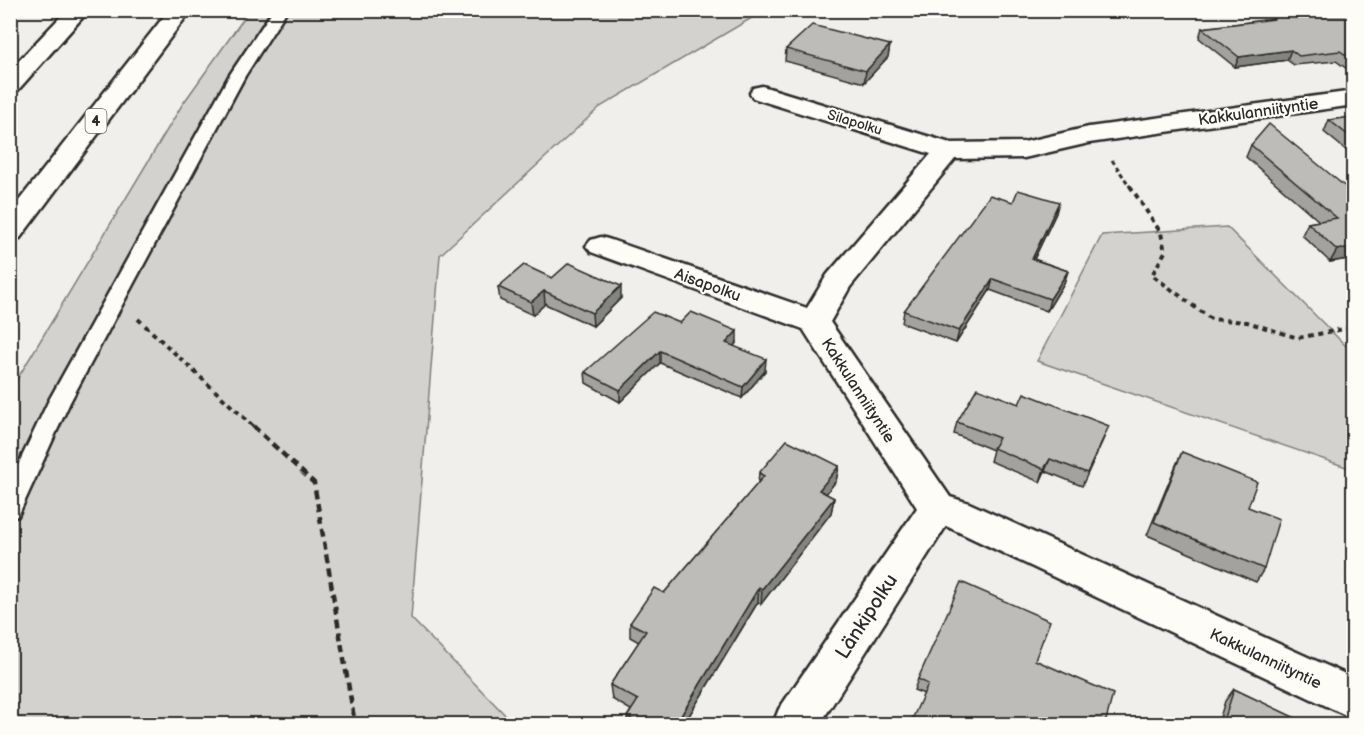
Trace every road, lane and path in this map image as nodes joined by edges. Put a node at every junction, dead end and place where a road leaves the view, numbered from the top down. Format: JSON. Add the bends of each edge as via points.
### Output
{"nodes":[{"id":1,"x":79,"y":10,"type":"edge"},
{"id":2,"x":181,"y":10,"type":"edge"},
{"id":3,"x":280,"y":10,"type":"edge"},
{"id":4,"x":10,"y":85,"type":"edge"},
{"id":5,"x":762,"y":93,"type":"dead end"},
{"id":6,"x":1353,"y":98,"type":"edge"},
{"id":7,"x":1089,"y":135,"type":"junction"},
{"id":8,"x":948,"y":151,"type":"junction"},
{"id":9,"x":10,"y":232,"type":"edge"},
{"id":10,"x":601,"y":246,"type":"dead end"},
{"id":11,"x":116,"y":298,"type":"junction"},
{"id":12,"x":814,"y":322,"type":"junction"},
{"id":13,"x":1353,"y":327,"type":"edge"},
{"id":14,"x":937,"y":508,"type":"junction"},
{"id":15,"x":10,"y":509,"type":"edge"},
{"id":16,"x":1353,"y":699,"type":"edge"},
{"id":17,"x":355,"y":724,"type":"edge"},
{"id":18,"x":795,"y":724,"type":"edge"}],
"edges":[{"from":1,"to":4,"type":"main road"},
{"from":2,"to":9,"type":"main road","number":"4"},
{"from":3,"to":11,"type":"lane","via":[[237,76]]},
{"from":5,"to":8,"type":"main road","name":"Silapolku"},
{"from":6,"to":7,"type":"main road","name":"Kakkulanniityntie"},
{"from":7,"to":8,"type":"main road","name":"Kakkulanniityntie","via":[[1024,150]]},
{"from":7,"to":13,"type":"path","via":[[1161,233],[1165,252],[1152,275],[1211,319],[1247,322],[1298,338]]},
{"from":8,"to":12,"type":"main road","name":"Kakkulanniityntie","via":[[838,282]]},
{"from":10,"to":12,"type":"main road","name":"Aisapolku"},
{"from":11,"to":15,"type":"lane","via":[[59,402]]},
{"from":11,"to":17,"type":"path","via":[[314,483]]},
{"from":12,"to":14,"type":"main road","name":"Kakkulanniityntie"},
{"from":14,"to":16,"type":"main road","name":"Kakkulanniityntie"},
{"from":14,"to":18,"type":"main road","name":"Länkipolku"}]}
